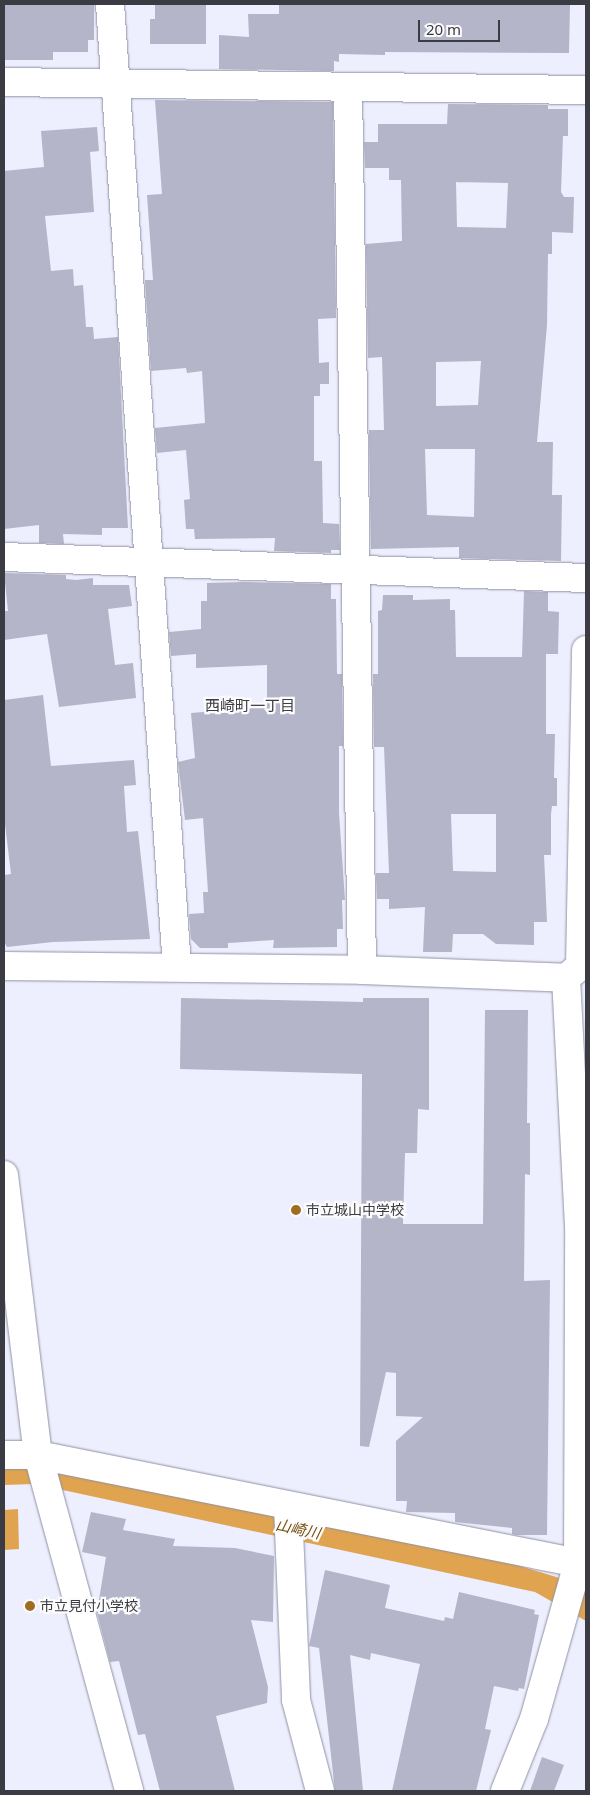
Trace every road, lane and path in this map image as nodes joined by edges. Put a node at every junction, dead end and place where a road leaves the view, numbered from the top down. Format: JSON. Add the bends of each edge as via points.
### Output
{"nodes":[{"id":1,"x":110,"y":4,"type":"edge"},
{"id":2,"x":4,"y":82,"type":"edge"},
{"id":3,"x":116,"y":84,"type":"junction"},
{"id":4,"x":348,"y":88,"type":"junction"},
{"id":5,"x":586,"y":90,"type":"edge"},
{"id":6,"x":4,"y":557,"type":"edge"},
{"id":7,"x":149,"y":562,"type":"junction"},
{"id":8,"x":355,"y":570,"type":"junction"},
{"id":9,"x":586,"y":578,"type":"edge"},
{"id":10,"x":586,"y":650,"type":"edge"},
{"id":11,"x":4,"y":966,"type":"edge"},
{"id":12,"x":177,"y":966,"type":"junction"},
{"id":13,"x":577,"y":968,"type":"edge"},
{"id":14,"x":362,"y":970,"type":"junction"},
{"id":15,"x":4,"y":1175,"type":"edge"},
{"id":16,"x":582,"y":1226,"type":"edge"},
{"id":17,"x":4,"y":1455,"type":"edge"},
{"id":18,"x":39,"y":1456,"type":"junction"},
{"id":19,"x":288,"y":1508,"type":"junction"},
{"id":20,"x":581,"y":1566,"type":"edge"},
{"id":21,"x":130,"y":1791,"type":"edge"},
{"id":22,"x":320,"y":1791,"type":"edge"},
{"id":23,"x":505,"y":1791,"type":"edge"}],
"edges":[{"from":1,"to":3,"type":"street"},
{"from":2,"to":3,"type":"street"},
{"from":3,"to":4,"type":"street"},
{"from":3,"to":7,"type":"street"},
{"from":4,"to":5,"type":"street"},
{"from":4,"to":8,"type":"street"},
{"from":6,"to":7,"type":"street"},
{"from":7,"to":8,"type":"street"},
{"from":7,"to":12,"type":"street"},
{"from":8,"to":9,"type":"street"},
{"from":8,"to":14,"type":"street"},
{"from":10,"to":13,"type":"street"},
{"from":11,"to":12,"type":"street"},
{"from":12,"to":14,"type":"street"},
{"from":13,"to":14,"type":"street"},
{"from":13,"to":16,"type":"street"},
{"from":15,"to":18,"type":"street"},
{"from":16,"to":20,"type":"street"},
{"from":17,"to":18,"type":"street"},
{"from":18,"to":19,"type":"street"},
{"from":18,"to":21,"type":"street"},
{"from":19,"to":20,"type":"street"},
{"from":19,"to":22,"type":"street","via":[[296,1700]]},
{"from":20,"to":23,"type":"street","via":[[534,1719]]}]}
